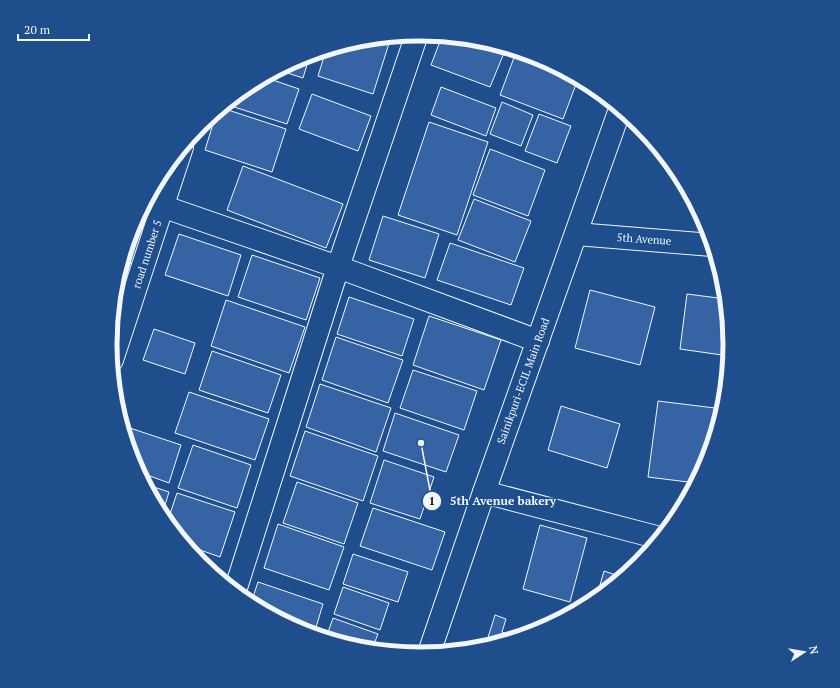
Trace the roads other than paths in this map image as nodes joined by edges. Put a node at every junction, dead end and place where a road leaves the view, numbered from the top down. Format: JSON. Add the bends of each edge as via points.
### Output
{"nodes":[{"id":1,"x":415,"y":41,"type":"edge"},
{"id":2,"x":618,"y":115,"type":"edge"},
{"id":3,"x":169,"y":175,"type":"edge"},
{"id":4,"x":155,"y":204,"type":"edge"},
{"id":5,"x":576,"y":234,"type":"junction"},
{"id":6,"x":706,"y":245,"type":"edge"},
{"id":7,"x":338,"y":267,"type":"junction"},
{"id":8,"x":117,"y":341,"type":"edge"},
{"id":9,"x":538,"y":341,"type":"junction"},
{"id":10,"x":484,"y":492,"type":"junction"},
{"id":11,"x":654,"y":536,"type":"edge"},
{"id":12,"x":237,"y":585,"type":"edge"},
{"id":13,"x":431,"y":646,"type":"edge"}],
"edges":[{"from":1,"to":7,"type":"street"},
{"from":2,"to":5,"type":"street","name":"Sainikpuri-ECIL Main Road"},
{"from":3,"to":4,"type":"street","name":"road number 5"},
{"from":4,"to":7,"type":"street"},
{"from":4,"to":8,"type":"street","name":"road number 5"},
{"from":5,"to":6,"type":"street","name":"5th Avenue"},
{"from":5,"to":9,"type":"street","name":"Sainikpuri-ECIL Main Road"},
{"from":7,"to":9,"type":"street"},
{"from":7,"to":12,"type":"street"},
{"from":9,"to":10,"type":"street","name":"Sainikpuri-ECIL Main Road"},
{"from":10,"to":11,"type":"street"},
{"from":10,"to":13,"type":"street","name":"Sainikpuri-ECIL Main Road"}]}
